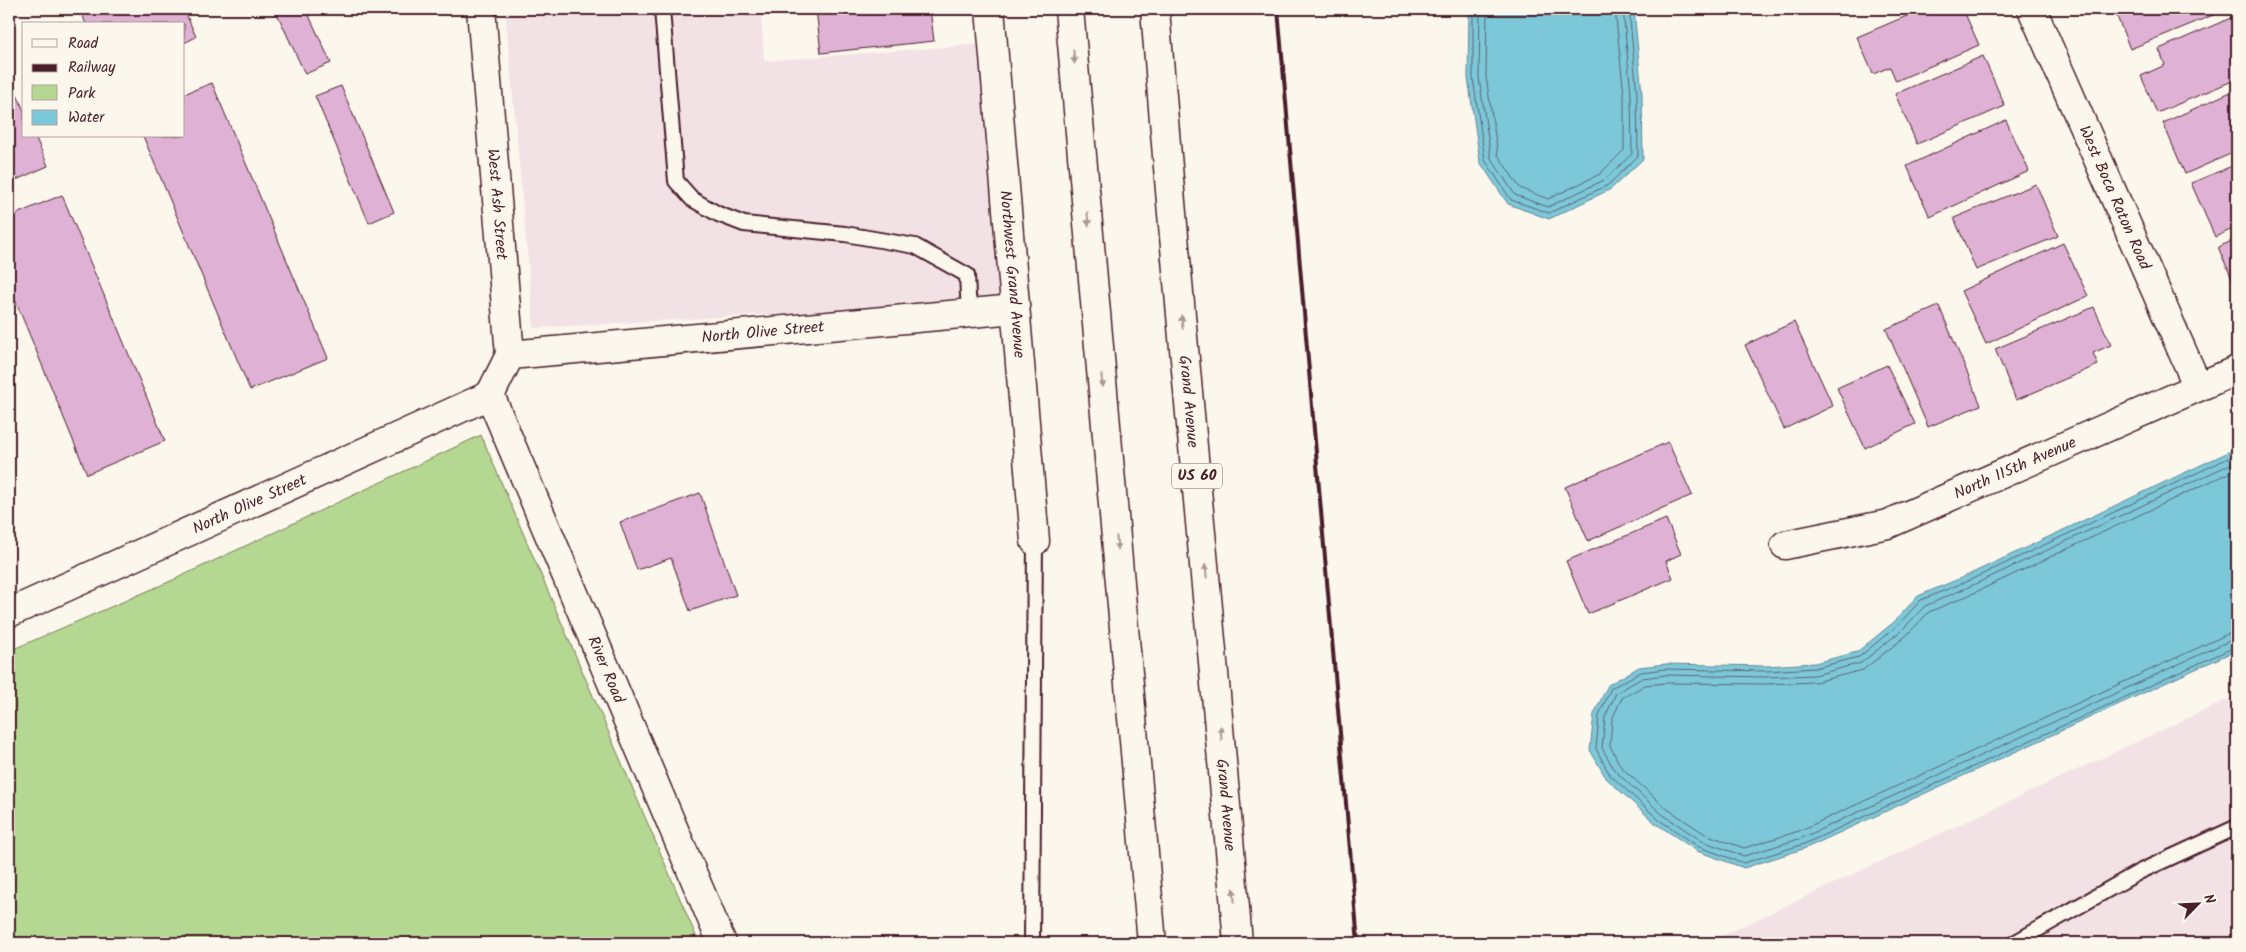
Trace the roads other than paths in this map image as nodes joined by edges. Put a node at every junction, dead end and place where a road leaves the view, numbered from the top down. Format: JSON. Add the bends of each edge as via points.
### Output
{"nodes":[{"id":1,"x":481,"y":9,"type":"edge"},
{"id":2,"x":662,"y":9,"type":"edge"},
{"id":3,"x":990,"y":9,"type":"edge"},
{"id":4,"x":1069,"y":9,"type":"edge"},
{"id":5,"x":1155,"y":9,"type":"edge"},
{"id":6,"x":2032,"y":9,"type":"edge"},
{"id":7,"x":1016,"y":309,"type":"junction"},
{"id":8,"x":969,"y":314,"type":"junction"},
{"id":9,"x":510,"y":355,"type":"junction"},
{"id":10,"x":2237,"y":370,"type":"edge"},
{"id":11,"x":2198,"y":387,"type":"junction"},
{"id":12,"x":490,"y":395,"type":"junction"},
{"id":13,"x":1035,"y":541,"type":"joint"},
{"id":14,"x":1785,"y":545,"type":"dead end"},
{"id":15,"x":9,"y":613,"type":"edge"},
{"id":16,"x":2237,"y":827,"type":"edge"},
{"id":17,"x":722,"y":943,"type":"edge"},
{"id":18,"x":1032,"y":943,"type":"edge"},
{"id":19,"x":1152,"y":943,"type":"edge"},
{"id":20,"x":1238,"y":943,"type":"edge"},
{"id":21,"x":2014,"y":943,"type":"edge"}],
"edges":[{"from":1,"to":9,"type":"main road","name":"West Ash Street"},
{"from":2,"to":8,"type":"lane","via":[[676,181],[692,199],[744,224],[845,234],[915,246],[967,275]]},
{"from":3,"to":7,"type":"main road","name":"Northwest Grand Avenue"},
{"from":4,"to":19,"type":"main road","one_way":true},
{"from":20,"to":5,"type":"main road","name":"Grand Avenue","number":"US 60","one_way":true},
{"from":6,"to":11,"type":"main road","name":"West Boca Raton Road"},
{"from":7,"to":8,"type":"main road","name":"North Olive Street"},
{"from":7,"to":13,"type":"main road","name":"Northwest Grand Avenue"},
{"from":8,"to":9,"type":"main road","name":"North Olive Street"},
{"from":9,"to":12,"type":"main road"},
{"from":10,"to":11,"type":"main road","name":"North 115th Avenue"},
{"from":11,"to":14,"type":"main road","name":"North 115th Avenue","via":[[1888,524]]},
{"from":12,"to":15,"type":"main road","name":"North Olive Street"},
{"from":12,"to":17,"type":"main road","name":"River Road"},
{"from":13,"to":18,"type":"lane"},
{"from":16,"to":21,"type":"lane","via":[[2139,872]]}]}
